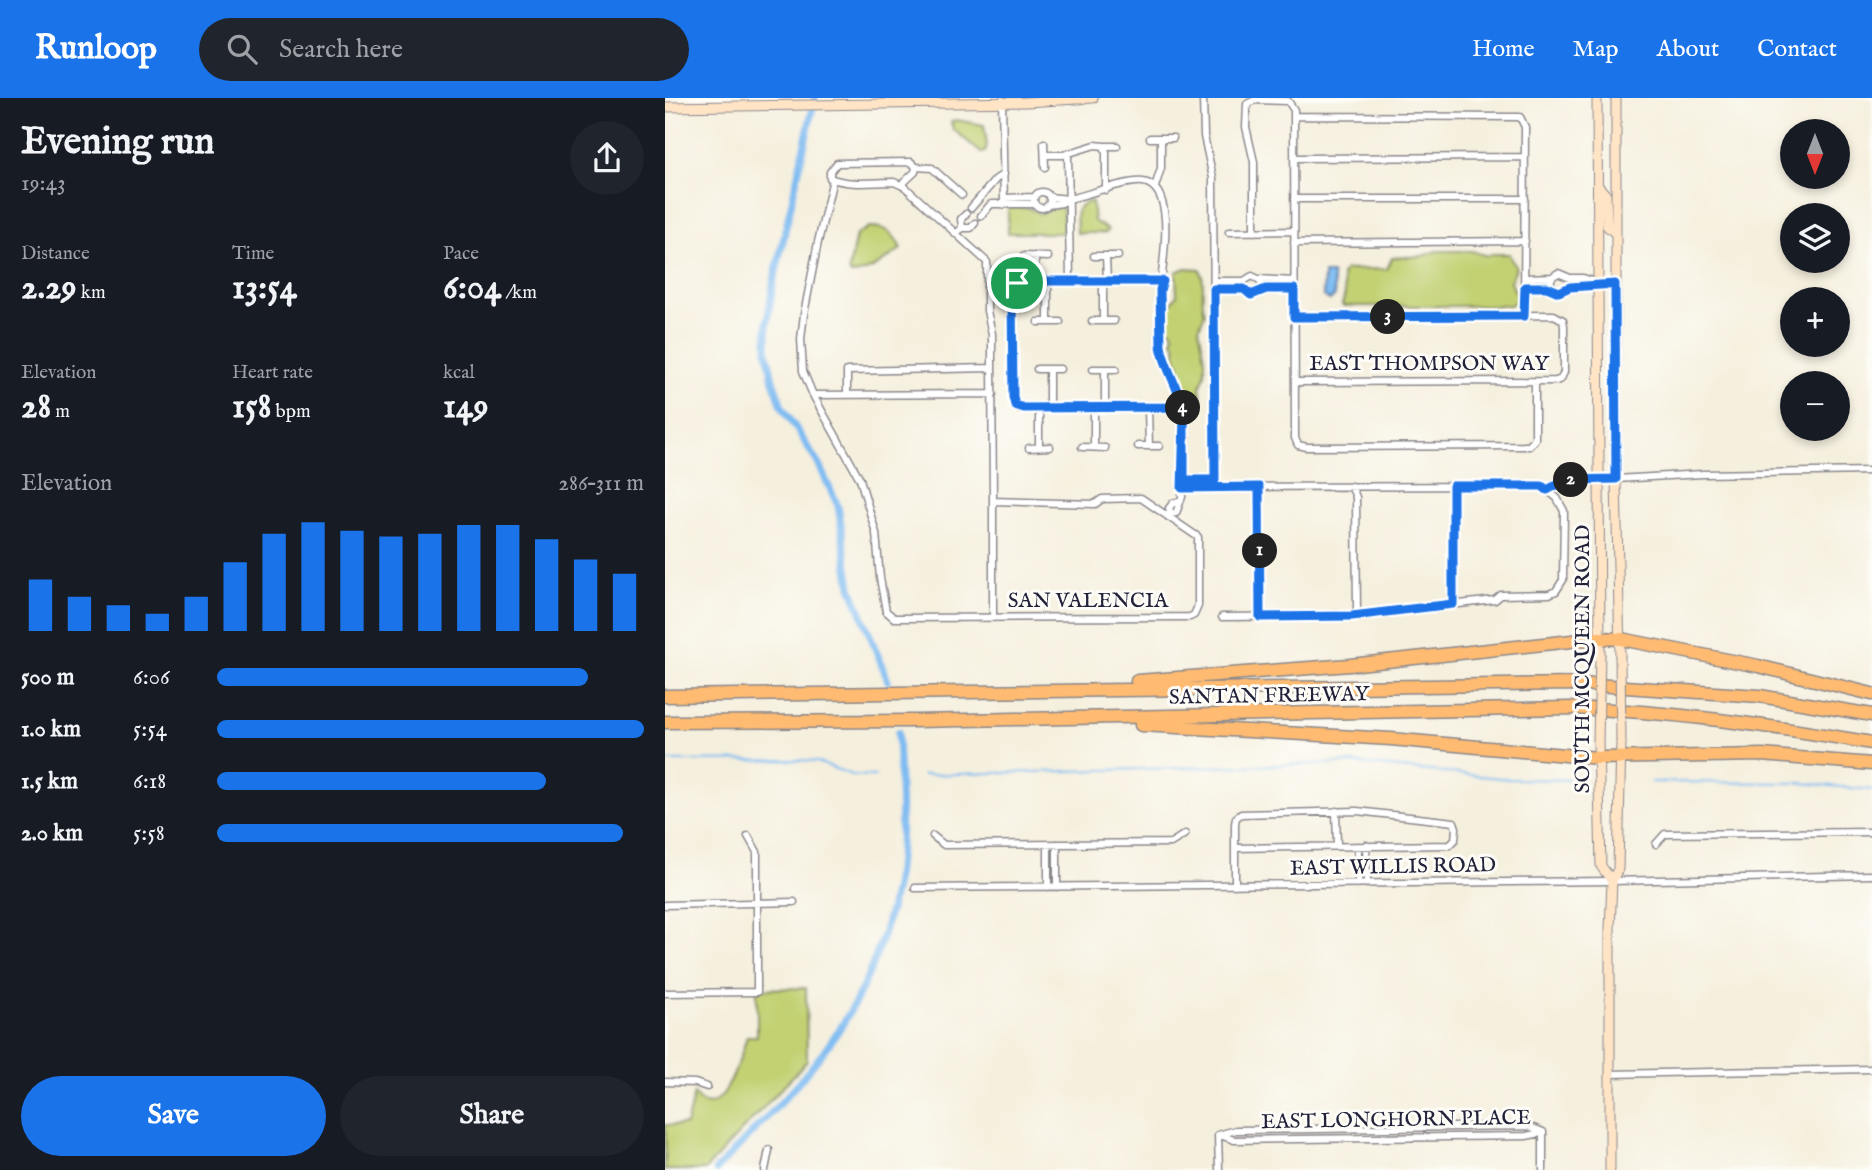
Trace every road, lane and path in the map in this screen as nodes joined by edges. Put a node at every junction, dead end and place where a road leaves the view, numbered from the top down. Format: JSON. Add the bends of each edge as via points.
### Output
{"nodes":[{"id":1,"x":1093,"y":98,"type":"edge"},
{"id":2,"x":1203,"y":98,"type":"edge"},
{"id":3,"x":1597,"y":98,"type":"edge"},
{"id":4,"x":1616,"y":98,"type":"edge"},
{"id":5,"x":1002,"y":100,"type":"edge"},
{"id":6,"x":665,"y":107,"type":"edge"},
{"id":7,"x":1294,"y":116,"type":"junction"},
{"id":8,"x":1150,"y":138,"type":"dead end"},
{"id":9,"x":1161,"y":138,"type":"junction"},
{"id":10,"x":1173,"y":138,"type":"dead end"},
{"id":11,"x":1044,"y":143,"type":"dead end"},
{"id":12,"x":1104,"y":146,"type":"junction"},
{"id":13,"x":1118,"y":146,"type":"dead end"},
{"id":14,"x":1068,"y":154,"type":"junction"},
{"id":15,"x":1045,"y":155,"type":"junction"},
{"id":16,"x":1525,"y":157,"type":"junction"},
{"id":17,"x":1294,"y":158,"type":"junction"},
{"id":18,"x":916,"y":167,"type":"junction"},
{"id":19,"x":1045,"y":167,"type":"dead end"},
{"id":20,"x":1004,"y":174,"type":"junction"},
{"id":21,"x":833,"y":179,"type":"junction"},
{"id":22,"x":901,"y":186,"type":"junction"},
{"id":23,"x":1598,"y":186,"type":"junction"},
{"id":24,"x":1155,"y":187,"type":"junction"},
{"id":25,"x":1106,"y":190,"type":"junction"},
{"id":26,"x":962,"y":195,"type":"dead end"},
{"id":27,"x":1069,"y":199,"type":"junction"},
{"id":28,"x":1525,"y":199,"type":"junction"},
{"id":29,"x":980,"y":200,"type":"junction"},
{"id":30,"x":1294,"y":200,"type":"junction"},
{"id":31,"x":1004,"y":201,"type":"junction"},
{"id":32,"x":1034,"y":201,"type":"junction"},
{"id":33,"x":1049,"y":201,"type":"junction"},
{"id":34,"x":971,"y":208,"type":"dead end"},
{"id":35,"x":988,"y":208,"type":"junction"},
{"id":36,"x":965,"y":214,"type":"dead end"},
{"id":37,"x":981,"y":216,"type":"dead end"},
{"id":38,"x":975,"y":223,"type":"dead end"},
{"id":39,"x":960,"y":230,"type":"junction"},
{"id":40,"x":1294,"y":231,"type":"junction"},
{"id":41,"x":1229,"y":232,"type":"dead end"},
{"id":42,"x":1254,"y":232,"type":"junction"},
{"id":43,"x":1615,"y":233,"type":"junction"},
{"id":44,"x":1525,"y":241,"type":"junction"},
{"id":45,"x":1294,"y":243,"type":"junction"},
{"id":46,"x":1024,"y":256,"type":"dead end"},
{"id":47,"x":1035,"y":256,"type":"junction"},
{"id":48,"x":1094,"y":256,"type":"dead end"},
{"id":49,"x":1106,"y":256,"type":"junction"},
{"id":50,"x":1118,"y":256,"type":"dead end"},
{"id":51,"x":1048,"y":257,"type":"dead end"},
{"id":52,"x":1552,"y":276,"type":"junction"},
{"id":53,"x":1525,"y":278,"type":"junction"},
{"id":54,"x":1259,"y":279,"type":"junction"},
{"id":55,"x":1105,"y":280,"type":"junction"},
{"id":56,"x":1035,"y":281,"type":"junction"},
{"id":57,"x":1048,"y":281,"type":"junction"},
{"id":58,"x":1070,"y":281,"type":"junction"},
{"id":59,"x":1163,"y":281,"type":"junction"},
{"id":60,"x":1214,"y":281,"type":"junction"},
{"id":61,"x":1294,"y":281,"type":"junction"},
{"id":62,"x":1599,"y":283,"type":"junction"},
{"id":63,"x":1615,"y":284,"type":"junction"},
{"id":64,"x":1525,"y":287,"type":"junction"},
{"id":65,"x":1552,"y":288,"type":"junction"},
{"id":66,"x":1214,"y":289,"type":"junction"},
{"id":67,"x":1294,"y":289,"type":"junction"},
{"id":68,"x":1259,"y":291,"type":"junction"},
{"id":69,"x":1524,"y":316,"type":"junction"},
{"id":70,"x":1294,"y":317,"type":"junction"},
{"id":71,"x":1092,"y":321,"type":"dead end"},
{"id":72,"x":1103,"y":321,"type":"junction"},
{"id":73,"x":1114,"y":321,"type":"dead end"},
{"id":74,"x":1038,"y":322,"type":"dead end"},
{"id":75,"x":1048,"y":322,"type":"junction"},
{"id":76,"x":1061,"y":322,"type":"dead end"},
{"id":77,"x":992,"y":368,"type":"junction"},
{"id":78,"x":1037,"y":369,"type":"dead end"},
{"id":79,"x":1049,"y":369,"type":"junction"},
{"id":80,"x":1061,"y":369,"type":"dead end"},
{"id":81,"x":1093,"y":369,"type":"dead end"},
{"id":82,"x":1105,"y":369,"type":"junction"},
{"id":83,"x":1116,"y":369,"type":"dead end"},
{"id":84,"x":1294,"y":382,"type":"junction"},
{"id":85,"x":1535,"y":382,"type":"junction"},
{"id":86,"x":847,"y":394,"type":"junction"},
{"id":87,"x":993,"y":394,"type":"junction"},
{"id":88,"x":813,"y":395,"type":"junction"},
{"id":89,"x":1183,"y":407,"type":"junction"},
{"id":90,"x":1039,"y":408,"type":"junction"},
{"id":91,"x":1049,"y":408,"type":"junction"},
{"id":92,"x":1094,"y":408,"type":"junction"},
{"id":93,"x":1105,"y":408,"type":"junction"},
{"id":94,"x":1148,"y":408,"type":"junction"},
{"id":95,"x":1137,"y":446,"type":"dead end"},
{"id":96,"x":1149,"y":446,"type":"junction"},
{"id":97,"x":1159,"y":446,"type":"dead end"},
{"id":98,"x":1039,"y":447,"type":"junction"},
{"id":99,"x":1050,"y":447,"type":"dead end"},
{"id":100,"x":1082,"y":447,"type":"dead end"},
{"id":101,"x":1094,"y":447,"type":"junction"},
{"id":102,"x":1029,"y":448,"type":"dead end"},
{"id":103,"x":1105,"y":448,"type":"dead end"},
{"id":104,"x":1872,"y":471,"type":"edge"},
{"id":105,"x":1616,"y":479,"type":"junction"},
{"id":106,"x":1600,"y":481,"type":"junction"},
{"id":107,"x":1183,"y":484,"type":"junction"},
{"id":108,"x":1214,"y":484,"type":"junction"},
{"id":109,"x":1351,"y":486,"type":"junction"},
{"id":110,"x":1453,"y":486,"type":"junction"},
{"id":111,"x":1259,"y":487,"type":"junction"},
{"id":112,"x":1547,"y":490,"type":"junction"},
{"id":113,"x":993,"y":501,"type":"junction"},
{"id":114,"x":1170,"y":515,"type":"junction"},
{"id":115,"x":1453,"y":604,"type":"junction"},
{"id":116,"x":1357,"y":615,"type":"junction"},
{"id":117,"x":1222,"y":617,"type":"dead end"},
{"id":118,"x":1260,"y":617,"type":"junction"},
{"id":119,"x":993,"y":618,"type":"junction"},
{"id":120,"x":1599,"y":638,"type":"junction"},
{"id":121,"x":1621,"y":639,"type":"junction"},
{"id":122,"x":1015,"y":691,"type":"junction"},
{"id":123,"x":1872,"y":694,"type":"edge"},
{"id":124,"x":665,"y":696,"type":"edge"},
{"id":125,"x":1872,"y":715,"type":"edge"},
{"id":126,"x":916,"y":721,"type":"junction"},
{"id":127,"x":665,"y":722,"type":"edge"},
{"id":128,"x":1872,"y":743,"type":"edge"},
{"id":129,"x":1598,"y":758,"type":"junction"},
{"id":130,"x":1622,"y":759,"type":"junction"},
{"id":131,"x":1872,"y":764,"type":"edge"},
{"id":132,"x":1336,"y":811,"type":"junction"},
{"id":133,"x":1872,"y":832,"type":"edge"},
{"id":134,"x":1185,"y":834,"type":"dead end"},
{"id":135,"x":748,"y":836,"type":"dead end"},
{"id":136,"x":933,"y":836,"type":"dead end"},
{"id":137,"x":1048,"y":844,"type":"junction"},
{"id":138,"x":1057,"y":844,"type":"junction"},
{"id":139,"x":1656,"y":844,"type":"dead end"},
{"id":140,"x":1366,"y":845,"type":"junction"},
{"id":141,"x":1337,"y":846,"type":"junction"},
{"id":142,"x":1358,"y":846,"type":"junction"},
{"id":143,"x":1235,"y":848,"type":"junction"},
{"id":144,"x":1057,"y":862,"type":"junction"},
{"id":145,"x":1048,"y":863,"type":"junction"},
{"id":146,"x":1872,"y":875,"type":"edge"},
{"id":147,"x":1612,"y":881,"type":"junction"},
{"id":148,"x":1358,"y":884,"type":"junction"},
{"id":149,"x":1367,"y":884,"type":"junction"},
{"id":150,"x":1235,"y":885,"type":"junction"},
{"id":151,"x":1048,"y":887,"type":"junction"},
{"id":152,"x":1057,"y":887,"type":"junction"},
{"id":153,"x":915,"y":888,"type":"dead end"},
{"id":154,"x":794,"y":902,"type":"dead end"},
{"id":155,"x":757,"y":903,"type":"junction"},
{"id":156,"x":665,"y":905,"type":"edge"},
{"id":157,"x":665,"y":993,"type":"edge"},
{"id":158,"x":1872,"y":1069,"type":"edge"},
{"id":159,"x":1609,"y":1074,"type":"junction"},
{"id":160,"x":665,"y":1082,"type":"edge"},
{"id":161,"x":707,"y":1087,"type":"dead end"},
{"id":162,"x":1499,"y":1126,"type":"junction"},
{"id":163,"x":1439,"y":1127,"type":"junction"},
{"id":164,"x":1375,"y":1128,"type":"junction"},
{"id":165,"x":1255,"y":1129,"type":"junction"},
{"id":166,"x":1315,"y":1129,"type":"junction"},
{"id":167,"x":1543,"y":1132,"type":"junction"},
{"id":168,"x":1218,"y":1135,"type":"junction"},
{"id":169,"x":1500,"y":1136,"type":"junction"},
{"id":170,"x":1439,"y":1137,"type":"junction"},
{"id":171,"x":1376,"y":1138,"type":"junction"},
{"id":172,"x":1256,"y":1139,"type":"junction"},
{"id":173,"x":1315,"y":1139,"type":"junction"},
{"id":174,"x":769,"y":1150,"type":"dead end"},
{"id":175,"x":765,"y":1170,"type":"edge"},
{"id":176,"x":1219,"y":1170,"type":"edge"},
{"id":177,"x":1543,"y":1170,"type":"edge"},
{"id":178,"x":1610,"y":1170,"type":"edge"}],
"edges":[{"from":1,"to":5,"type":"main road"},
{"from":2,"to":60,"type":"street","via":[[1204,136],[1213,178]]},
{"from":3,"to":23,"type":"main road","name":"SOUTH MCQUEEN ROAD"},
{"from":4,"to":43,"type":"main road","name":"SOUTH MCQUEEN ROAD"},
{"from":5,"to":6,"type":"main road"},
{"from":5,"to":20,"type":"street"},
{"from":7,"to":16,"type":"street","via":[[1512,115],[1523,119]]},
{"from":7,"to":17,"type":"street"},
{"from":7,"to":42,"type":"street","via":[[1288,101],[1248,104]]},
{"from":8,"to":9,"type":"street"},
{"from":9,"to":10,"type":"street"},
{"from":9,"to":24,"type":"street","via":[[1161,168]]},
{"from":11,"to":15,"type":"street"},
{"from":12,"to":13,"type":"street"},
{"from":12,"to":14,"type":"street"},
{"from":12,"to":25,"type":"street"},
{"from":14,"to":15,"type":"street"},
{"from":14,"to":27,"type":"street"},
{"from":15,"to":19,"type":"street"},
{"from":16,"to":17,"type":"street"},
{"from":16,"to":28,"type":"street"},
{"from":17,"to":30,"type":"street"},
{"from":18,"to":21,"type":"street","via":[[911,162],[837,163],[829,172]]},
{"from":18,"to":22,"type":"street"},
{"from":18,"to":26,"type":"street","via":[[932,168]]},
{"from":20,"to":29,"type":"street"},
{"from":20,"to":31,"type":"street"},
{"from":21,"to":22,"type":"street"},
{"from":21,"to":88,"type":"street","name":"SAN VALENCIA","via":[[801,339],[803,370]]},
{"from":22,"to":39,"type":"street","name":"SAN VALENCIA"},
{"from":23,"to":43,"type":"main road","via":[[1606,195],[1607,226]]},
{"from":23,"to":62,"type":"main road","name":"SOUTH MCQUEEN ROAD"},
{"from":24,"to":25,"type":"street","via":[[1135,182]]},
{"from":24,"to":59,"type":"street","via":[[1164,208]]},
{"from":25,"to":27,"type":"street"},
{"from":27,"to":33,"type":"street","via":[[1062,204]]},
{"from":27,"to":58,"type":"street"},
{"from":28,"to":30,"type":"street"},
{"from":28,"to":44,"type":"street"},
{"from":29,"to":34,"type":"street"},
{"from":29,"to":35,"type":"street"},
{"from":30,"to":40,"type":"street"},
{"from":31,"to":32,"type":"street"},
{"from":31,"to":35,"type":"street"},
{"from":32,"to":33,"type":"street","via":[[1041,208]]},
{"from":32,"to":33,"type":"street","via":[[1040,192]]},
{"from":35,"to":37,"type":"street"},
{"from":36,"to":39,"type":"street"},
{"from":38,"to":39,"type":"street"},
{"from":39,"to":77,"type":"street","name":"SAN VALENCIA","via":[[987,262]]},
{"from":40,"to":42,"type":"street"},
{"from":40,"to":45,"type":"street"},
{"from":41,"to":42,"type":"street"},
{"from":43,"to":63,"type":"main road","name":"SOUTH MCQUEEN ROAD"},
{"from":44,"to":45,"type":"street"},
{"from":44,"to":53,"type":"street"},
{"from":45,"to":61,"type":"street"},
{"from":46,"to":47,"type":"street"},
{"from":47,"to":51,"type":"street"},
{"from":47,"to":56,"type":"street"},
{"from":48,"to":49,"type":"street"},
{"from":49,"to":50,"type":"street"},
{"from":49,"to":55,"type":"street"},
{"from":52,"to":53,"type":"street"},
{"from":52,"to":62,"type":"street","via":[[1561,273]]},
{"from":52,"to":65,"type":"street"},
{"from":53,"to":64,"type":"street"},
{"from":54,"to":60,"type":"street"},
{"from":54,"to":61,"type":"street"},
{"from":54,"to":68,"type":"street"},
{"from":55,"to":58,"type":"street"},
{"from":55,"to":59,"type":"street"},
{"from":55,"to":72,"type":"street"},
{"from":56,"to":57,"type":"street"},
{"from":56,"to":90,"type":"street","via":[[1013,287],[1013,397],[1019,408]]},
{"from":57,"to":58,"type":"street"},
{"from":57,"to":75,"type":"street"},
{"from":59,"to":89,"type":"street","via":[[1161,346]]},
{"from":60,"to":66,"type":"street"},
{"from":61,"to":67,"type":"street"},
{"from":62,"to":63,"type":"main road"},
{"from":62,"to":65,"type":"street","via":[[1559,292]]},
{"from":62,"to":106,"type":"main road","name":"SOUTH MCQUEEN ROAD"},
{"from":63,"to":105,"type":"main road","name":"SOUTH MCQUEEN ROAD"},
{"from":64,"to":65,"type":"street"},
{"from":64,"to":69,"type":"street"},
{"from":66,"to":68,"type":"street","via":[[1244,289],[1251,295]]},
{"from":66,"to":108,"type":"street"},
{"from":67,"to":68,"type":"street"},
{"from":67,"to":70,"type":"street"},
{"from":69,"to":70,"type":"street"},
{"from":69,"to":85,"type":"street","name":"EAST THOMPSON WAY","via":[[1554,315],[1563,320],[1562,377]]},
{"from":70,"to":84,"type":"street"},
{"from":71,"to":72,"type":"street"},
{"from":72,"to":73,"type":"street"},
{"from":74,"to":75,"type":"street"},
{"from":75,"to":76,"type":"street"},
{"from":77,"to":86,"type":"street","via":[[847,371]]},
{"from":77,"to":87,"type":"street","name":"SAN VALENCIA"},
{"from":78,"to":79,"type":"street"},
{"from":79,"to":80,"type":"street"},
{"from":79,"to":91,"type":"street"},
{"from":81,"to":82,"type":"street"},
{"from":82,"to":83,"type":"street"},
{"from":82,"to":93,"type":"street"},
{"from":84,"to":85,"type":"street","name":"EAST THOMPSON WAY"},
{"from":84,"to":85,"type":"street","via":[[1295,438],[1298,445],[1307,447],[1524,447],[1533,444],[1536,436]]},
{"from":86,"to":87,"type":"street"},
{"from":86,"to":88,"type":"street"},
{"from":87,"to":113,"type":"street","name":"SAN VALENCIA"},
{"from":88,"to":119,"type":"street","name":"SAN VALENCIA","via":[[860,479],[877,533],[886,611],[894,618]]},
{"from":89,"to":94,"type":"street"},
{"from":89,"to":107,"type":"street"},
{"from":90,"to":91,"type":"street"},
{"from":90,"to":98,"type":"street"},
{"from":91,"to":92,"type":"street"},
{"from":92,"to":93,"type":"street"},
{"from":92,"to":101,"type":"street"},
{"from":93,"to":94,"type":"street"},
{"from":94,"to":96,"type":"street"},
{"from":95,"to":96,"type":"street"},
{"from":96,"to":97,"type":"street"},
{"from":98,"to":99,"type":"street"},
{"from":98,"to":102,"type":"street"},
{"from":100,"to":101,"type":"street"},
{"from":101,"to":103,"type":"street"},
{"from":104,"to":105,"type":"street"},
{"from":105,"to":106,"type":"main road"},
{"from":105,"to":121,"type":"main road","name":"SOUTH MCQUEEN ROAD"},
{"from":106,"to":112,"type":"street","via":[[1566,480]]},
{"from":106,"to":120,"type":"main road","name":"SOUTH MCQUEEN ROAD"},
{"from":107,"to":108,"type":"street"},
{"from":107,"to":114,"type":"street","via":[[1178,510]]},
{"from":108,"to":111,"type":"street"},
{"from":109,"to":110,"type":"street"},
{"from":109,"to":111,"type":"street"},
{"from":109,"to":116,"type":"street","via":[[1356,497]]},
{"from":110,"to":112,"type":"street","via":[[1542,486]]},
{"from":110,"to":115,"type":"street"},
{"from":111,"to":118,"type":"street"},
{"from":112,"to":115,"type":"street","via":[[1563,511],[1563,580],[1556,591]]},
{"from":113,"to":114,"type":"street","name":"SAN VALENCIA","via":[[1095,503],[1141,498]]},
{"from":113,"to":119,"type":"street","name":"SAN VALENCIA"},
{"from":114,"to":119,"type":"street","name":"SAN VALENCIA","via":[[1198,537],[1198,606],[1194,615]]},
{"from":115,"to":116,"type":"street"},
{"from":116,"to":118,"type":"street"},
{"from":117,"to":118,"type":"street"},
{"from":120,"to":121,"type":"highway"},
{"from":120,"to":122,"type":"highway","via":[[1350,665]]},
{"from":120,"to":129,"type":"main road","name":"SOUTH MCQUEEN ROAD","bridge":true},
{"from":121,"to":123,"type":"highway"},
{"from":121,"to":130,"type":"main road","name":"SOUTH MCQUEEN ROAD","bridge":true},
{"from":122,"to":124,"type":"highway","name":"SANTAN FREEWAY"},
{"from":122,"to":125,"type":"highway","name":"SANTAN FREEWAY","via":[[1580,684],[1760,696]]},
{"from":126,"to":127,"type":"highway","name":"SANTAN FREEWAY"},
{"from":126,"to":128,"type":"highway","name":"SANTAN FREEWAY","via":[[1595,709],[1735,721]]},
{"from":126,"to":129,"type":"highway","via":[[1178,725]]},
{"from":129,"to":130,"type":"highway"},
{"from":129,"to":147,"type":"main road","name":"SOUTH MCQUEEN ROAD","via":[[1601,866]]},
{"from":130,"to":131,"type":"highway","via":[[1762,755]]},
{"from":130,"to":147,"type":"main road","name":"SOUTH MCQUEEN ROAD","via":[[1618,869]]},
{"from":132,"to":140,"type":"street","via":[[1454,822],[1455,840],[1450,845]]},
{"from":132,"to":141,"type":"street"},
{"from":132,"to":143,"type":"street","via":[[1245,813],[1236,818]]},
{"from":133,"to":139,"type":"street","via":[[1665,834]]},
{"from":134,"to":138,"type":"street","via":[[1171,843]]},
{"from":135,"to":155,"type":"street","via":[[757,852]]},
{"from":136,"to":137,"type":"street","via":[[944,845]]},
{"from":137,"to":138,"type":"street"},
{"from":137,"to":145,"type":"street"},
{"from":138,"to":144,"type":"street"},
{"from":140,"to":142,"type":"street"},
{"from":140,"to":149,"type":"street"},
{"from":141,"to":142,"type":"street"},
{"from":141,"to":143,"type":"street"},
{"from":142,"to":148,"type":"street"},
{"from":143,"to":150,"type":"street"},
{"from":144,"to":145,"type":"street"},
{"from":144,"to":152,"type":"street"},
{"from":145,"to":151,"type":"street"},
{"from":146,"to":147,"type":"street","name":"EAST WILLIS ROAD"},
{"from":147,"to":149,"type":"street","name":"EAST WILLIS ROAD"},
{"from":147,"to":159,"type":"main road","name":"SOUTH MCQUEEN ROAD"},
{"from":148,"to":149,"type":"street","name":"EAST WILLIS ROAD"},
{"from":148,"to":150,"type":"street","name":"EAST WILLIS ROAD"},
{"from":150,"to":152,"type":"street","name":"EAST WILLIS ROAD"},
{"from":151,"to":152,"type":"street","name":"EAST WILLIS ROAD"},
{"from":151,"to":153,"type":"street","name":"EAST WILLIS ROAD"},
{"from":154,"to":155,"type":"street"},
{"from":155,"to":156,"type":"street"},
{"from":155,"to":157,"type":"street","via":[[757,992]]},
{"from":158,"to":159,"type":"street"},
{"from":159,"to":178,"type":"main road","name":"SOUTH MCQUEEN ROAD"},
{"from":160,"to":161,"type":"street"},
{"from":162,"to":163,"type":"street","name":"EAST LONGHORN PLACE"},
{"from":162,"to":167,"type":"street","name":"EAST LONGHORN PLACE","via":[[1528,1125]]},
{"from":162,"to":169,"type":"street"},
{"from":163,"to":164,"type":"street","name":"EAST LONGHORN PLACE"},
{"from":163,"to":170,"type":"street"},
{"from":164,"to":166,"type":"street","name":"EAST LONGHORN PLACE"},
{"from":164,"to":171,"type":"street"},
{"from":165,"to":166,"type":"street","name":"EAST LONGHORN PLACE"},
{"from":165,"to":168,"type":"street","name":"EAST LONGHORN PLACE"},
{"from":165,"to":172,"type":"street"},
{"from":166,"to":173,"type":"street"},
{"from":167,"to":169,"type":"street","name":"EAST LONGHORN PLACE"},
{"from":167,"to":177,"type":"street"},
{"from":168,"to":172,"type":"street","name":"EAST LONGHORN PLACE"},
{"from":168,"to":176,"type":"street"},
{"from":169,"to":170,"type":"street","name":"EAST LONGHORN PLACE"},
{"from":170,"to":171,"type":"street","name":"EAST LONGHORN PLACE"},
{"from":171,"to":173,"type":"street","name":"EAST LONGHORN PLACE"},
{"from":172,"to":173,"type":"street","name":"EAST LONGHORN PLACE"},
{"from":174,"to":175,"type":"street"}]}
